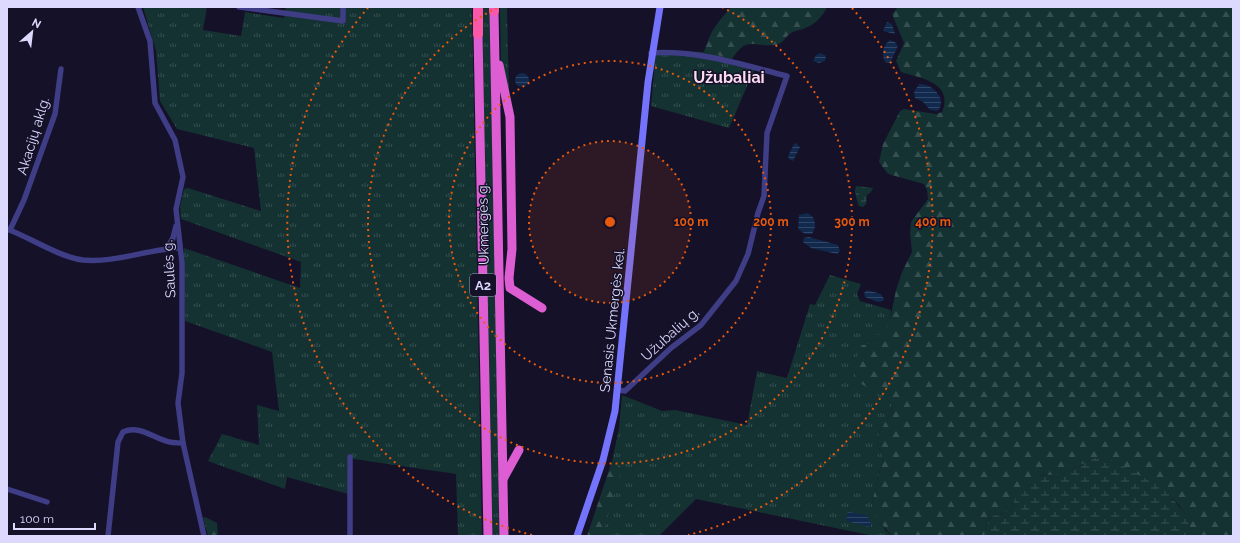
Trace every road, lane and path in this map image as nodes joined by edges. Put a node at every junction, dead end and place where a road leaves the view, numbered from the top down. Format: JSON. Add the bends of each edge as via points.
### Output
{"nodes":[{"id":1,"x":138,"y":7,"type":"edge"},
{"id":2,"x":239,"y":7,"type":"edge"},
{"id":3,"x":343,"y":7,"type":"edge"},
{"id":4,"x":478,"y":7,"type":"edge"},
{"id":5,"x":660,"y":7,"type":"edge"},
{"id":6,"x":494,"y":9,"type":"edge"},
{"id":7,"x":494,"y":31,"type":"junction"},
{"id":8,"x":478,"y":34,"type":"joint"},
{"id":9,"x":651,"y":53,"type":"junction"},
{"id":10,"x":61,"y":69,"type":"dead end"},
{"id":11,"x":177,"y":222,"type":"junction"},
{"id":12,"x":8,"y":230,"type":"edge"},
{"id":13,"x":167,"y":248,"type":"junction"},
{"id":14,"x":180,"y":248,"type":"junction"},
{"id":15,"x":542,"y":308,"type":"dead end"},
{"id":16,"x":618,"y":390,"type":"junction"},
{"id":17,"x":183,"y":443,"type":"junction"},
{"id":18,"x":519,"y":450,"type":"dead end"},
{"id":19,"x":350,"y":457,"type":"dead end"},
{"id":20,"x":502,"y":480,"type":"junction"},
{"id":21,"x":7,"y":489,"type":"edge"},
{"id":22,"x":47,"y":502,"type":"dead end"},
{"id":23,"x":108,"y":536,"type":"edge"},
{"id":24,"x":204,"y":536,"type":"edge"},
{"id":25,"x":350,"y":536,"type":"edge"},
{"id":26,"x":488,"y":536,"type":"edge"},
{"id":27,"x":504,"y":536,"type":"edge"},
{"id":28,"x":577,"y":536,"type":"edge"}],
"edges":[{"from":1,"to":11,"type":"street","name":"Saulės g.","via":[[150,42],[155,103],[175,140],[183,177],[176,209]]},
{"from":2,"to":3,"type":"street","via":[[343,21]]},
{"from":4,"to":8,"type":"highway","name":"Ukmergės g.","number":"A2"},
{"from":5,"to":9,"type":"main road","name":"Senasis Ukmergės kel."},
{"from":6,"to":7,"type":"highway","name":"Ukmergės g.","number":"A2"},
{"from":7,"to":15,"type":"highway","via":[[499,44],[499,69],[510,117],[510,288]]},
{"from":7,"to":20,"type":"highway","name":"Ukmergės g.","number":"A2"},
{"from":8,"to":26,"type":"highway","name":"Ukmergės g.","number":"A2"},
{"from":9,"to":16,"type":"main road","name":"Senasis Ukmergės kel."},
{"from":9,"to":16,"type":"street","name":"Užubalių g.","via":[[718,58],[787,76],[767,133],[764,196],[748,254],[734,285],[701,325],[671,348],[625,391]]},
{"from":10,"to":12,"type":"street","name":"Akacijų aklg.","via":[[55,114],[24,200]]},
{"from":11,"to":13,"type":"street","via":[[173,238]]},
{"from":11,"to":14,"type":"street","name":"Saulės g."},
{"from":12,"to":13,"type":"street","via":[[82,260],[105,260]]},
{"from":13,"to":14,"type":"street"},
{"from":14,"to":17,"type":"street","name":"Saulės g.","via":[[182,373],[178,403]]},
{"from":16,"to":28,"type":"main road","name":"Senasis Ukmergės kel.","via":[[609,441]]},
{"from":17,"to":23,"type":"street","via":[[168,442],[145,431],[123,432],[118,442]]},
{"from":17,"to":24,"type":"street","name":"Saulės g."},
{"from":18,"to":20,"type":"highway"},
{"from":19,"to":25,"type":"street"},
{"from":20,"to":27,"type":"highway","name":"Ukmergės g.","number":"A2"},
{"from":21,"to":22,"type":"street"}]}
